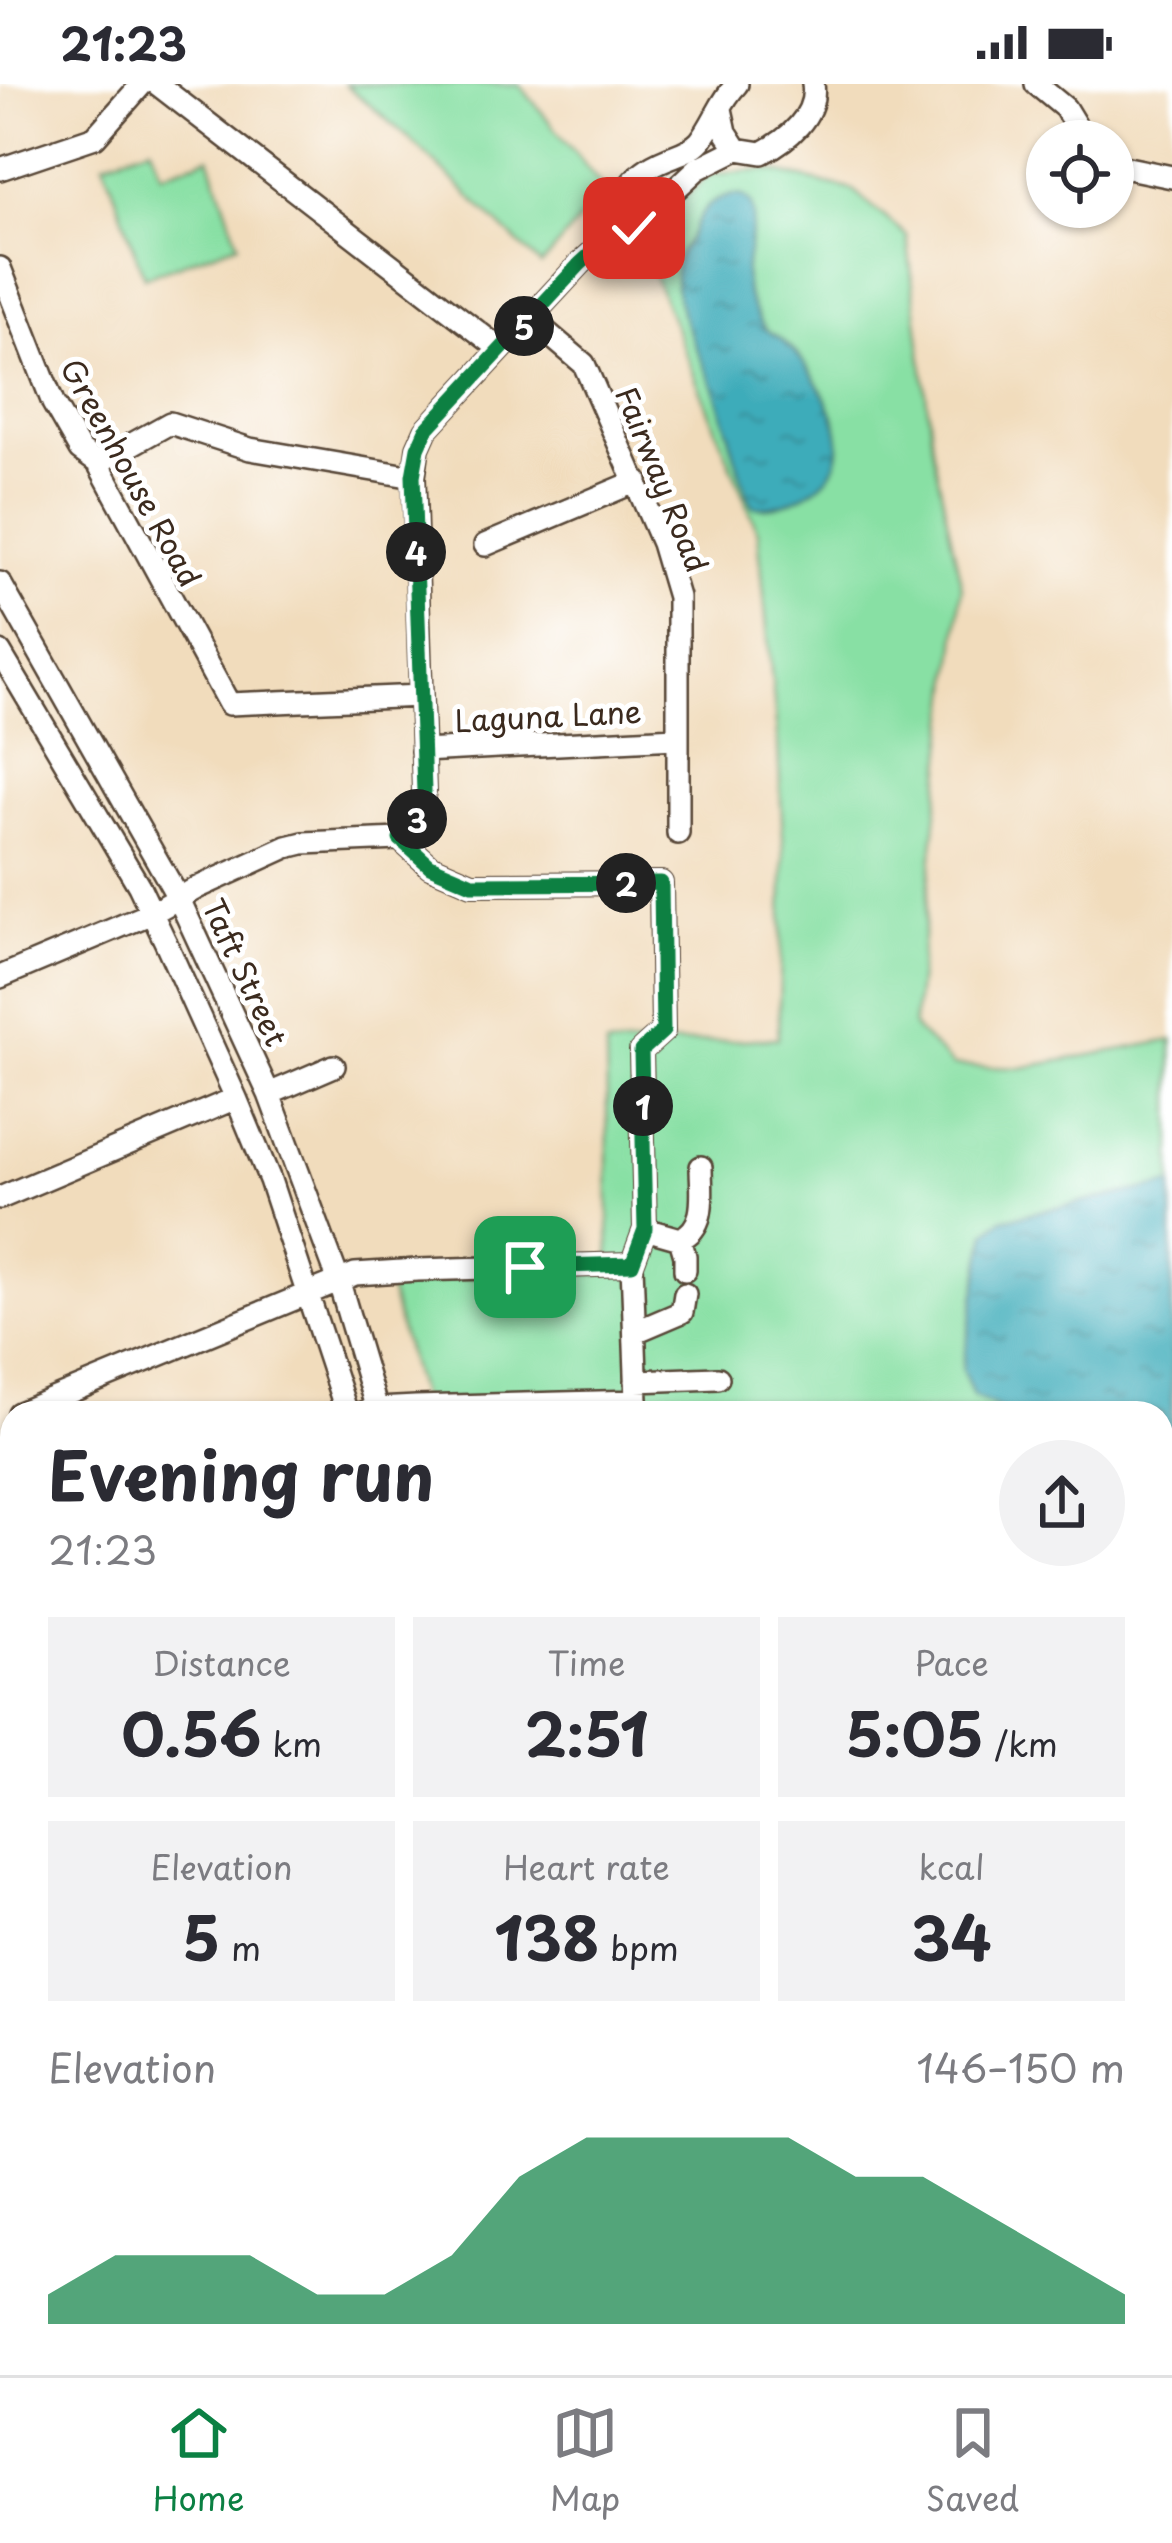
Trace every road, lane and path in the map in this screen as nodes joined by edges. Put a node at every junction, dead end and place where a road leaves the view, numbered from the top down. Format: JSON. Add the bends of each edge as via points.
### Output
{"nodes":[{"id":1,"x":142,"y":84,"type":"edge"},
{"id":2,"x":157,"y":84,"type":"edge"},
{"id":3,"x":736,"y":84,"type":"edge"},
{"id":4,"x":1036,"y":84,"type":"edge"},
{"id":5,"x":819,"y":87,"type":"edge"},
{"id":6,"x":721,"y":109,"type":"junction"},
{"id":7,"x":1072,"y":120,"type":"edge"},
{"id":8,"x":736,"y":149,"type":"junction"},
{"id":9,"x":0,"y":169,"type":"edge"},
{"id":10,"x":1134,"y":169,"type":"edge"},
{"id":11,"x":1172,"y":177,"type":"edge"},
{"id":12,"x":614,"y":233,"type":"junction"},
{"id":13,"x":0,"y":268,"type":"edge"},
{"id":14,"x":531,"y":319,"type":"junction"},
{"id":15,"x":500,"y":349,"type":"junction"},
{"id":16,"x":98,"y":463,"type":"junction"},
{"id":17,"x":413,"y":476,"type":"junction"},
{"id":18,"x":637,"y":481,"type":"junction"},
{"id":19,"x":485,"y":545,"type":"dead end"},
{"id":20,"x":0,"y":583,"type":"edge"},
{"id":21,"x":0,"y":652,"type":"edge"},
{"id":22,"x":421,"y":696,"type":"junction"},
{"id":23,"x":676,"y":738,"type":"junction"},
{"id":24,"x":422,"y":751,"type":"junction"},
{"id":25,"x":678,"y":832,"type":"dead end"},
{"id":26,"x":400,"y":839,"type":"junction"},
{"id":27,"x":166,"y":906,"type":"junction"},
{"id":28,"x":0,"y":977,"type":"edge"},
{"id":29,"x":334,"y":1066,"type":"dead end"},
{"id":30,"x":269,"y":1094,"type":"junction"},
{"id":31,"x":236,"y":1098,"type":"junction"},
{"id":32,"x":701,"y":1167,"type":"dead end"},
{"id":33,"x":0,"y":1198,"type":"edge"},
{"id":34,"x":645,"y":1229,"type":"junction"},
{"id":35,"x":680,"y":1239,"type":"junction"},
{"id":36,"x":632,"y":1264,"type":"junction"},
{"id":37,"x":685,"y":1270,"type":"dead end"},
{"id":38,"x":338,"y":1279,"type":"junction"},
{"id":39,"x":309,"y":1292,"type":"junction"},
{"id":40,"x":685,"y":1294,"type":"dead end"},
{"id":41,"x":634,"y":1333,"type":"junction"},
{"id":42,"x":718,"y":1378,"type":"dead end"},
{"id":43,"x":636,"y":1381,"type":"junction"},
{"id":44,"x":47,"y":1401,"type":"edge"},
{"id":45,"x":342,"y":1401,"type":"edge"},
{"id":46,"x":369,"y":1401,"type":"edge"},
{"id":47,"x":637,"y":1401,"type":"edge"}],
"edges":[{"from":1,"to":9,"type":"street","via":[[95,137]]},
{"from":2,"to":15,"type":"street"},
{"from":3,"to":6,"type":"street"},
{"from":4,"to":7,"type":"street"},
{"from":5,"to":8,"type":"street","via":[[801,123],[775,146]]},
{"from":6,"to":8,"type":"street"},
{"from":6,"to":12,"type":"street","via":[[691,150],[630,181]]},
{"from":8,"to":12,"type":"street","via":[[698,169],[634,228]]},
{"from":10,"to":11,"type":"street"},
{"from":12,"to":14,"type":"street"},
{"from":13,"to":16,"type":"street","name":"Greenhouse Road","via":[[53,403],[80,450]]},
{"from":14,"to":15,"type":"street"},
{"from":14,"to":18,"type":"street","name":"Fairway Road","via":[[584,364]]},
{"from":15,"to":17,"type":"street","via":[[426,430]]},
{"from":16,"to":17,"type":"street","via":[[170,424],[250,449]]},
{"from":16,"to":22,"type":"street","name":"Greenhouse Road","via":[[229,704]]},
{"from":17,"to":22,"type":"street"},
{"from":18,"to":19,"type":"street"},
{"from":18,"to":23,"type":"street","name":"Fairway Road","via":[[678,597]]},
{"from":20,"to":27,"type":"street","name":"Taft Street"},
{"from":21,"to":27,"type":"street","name":"Taft Street","via":[[139,886]]},
{"from":22,"to":24,"type":"street"},
{"from":23,"to":24,"type":"street","name":"Laguna Lane"},
{"from":23,"to":25,"type":"street","name":"Fairway Road"},
{"from":24,"to":26,"type":"street","via":[[423,803]]},
{"from":26,"to":27,"type":"street","via":[[286,847]]},
{"from":26,"to":34,"type":"street","via":[[430,866],[472,884],[661,883],[663,1031],[641,1051]]},
{"from":27,"to":28,"type":"street"},
{"from":27,"to":30,"type":"street","name":"Taft Street"},
{"from":27,"to":31,"type":"street","name":"Taft Street"},
{"from":29,"to":30,"type":"street"},
{"from":30,"to":38,"type":"street","name":"Taft Street"},
{"from":31,"to":33,"type":"street"},
{"from":31,"to":39,"type":"street","name":"Taft Street"},
{"from":32,"to":35,"type":"street","via":[[697,1226]]},
{"from":34,"to":35,"type":"street"},
{"from":34,"to":36,"type":"street"},
{"from":35,"to":37,"type":"street"},
{"from":36,"to":38,"type":"street","via":[[376,1271]]},
{"from":36,"to":41,"type":"street"},
{"from":38,"to":39,"type":"street"},
{"from":38,"to":46,"type":"street","name":"Taft Street"},
{"from":39,"to":44,"type":"street"},
{"from":39,"to":45,"type":"street","name":"Taft Street"},
{"from":40,"to":41,"type":"street","via":[[682,1312]]},
{"from":41,"to":43,"type":"street"},
{"from":42,"to":43,"type":"street"},
{"from":43,"to":47,"type":"street"}]}
